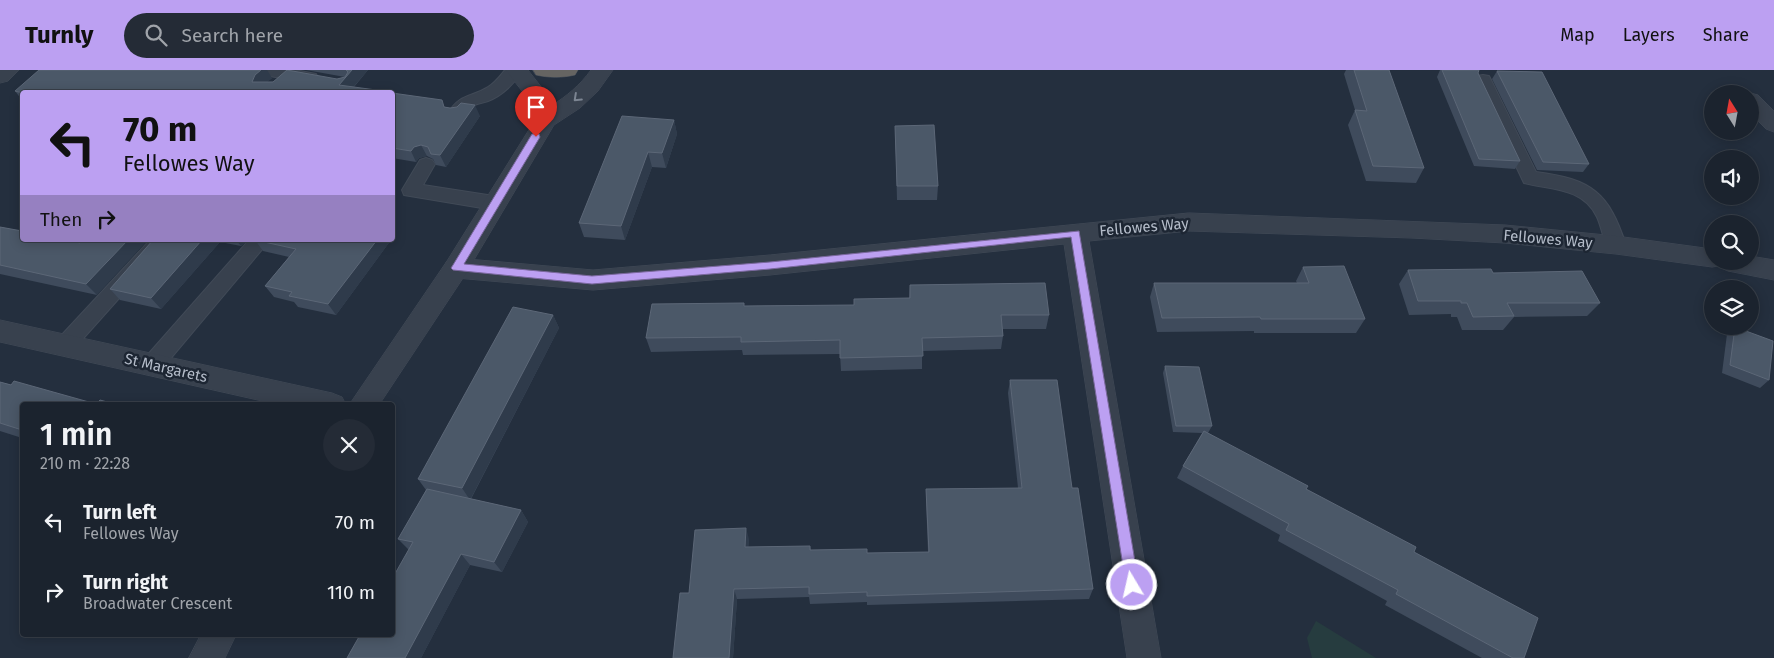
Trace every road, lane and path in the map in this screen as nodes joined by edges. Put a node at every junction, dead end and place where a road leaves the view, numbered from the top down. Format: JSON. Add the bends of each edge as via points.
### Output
{"nodes":[{"id":1,"x":8,"y":70,"type":"edge"},
{"id":2,"x":264,"y":70,"type":"edge"},
{"id":3,"x":516,"y":70,"type":"edge"},
{"id":4,"x":544,"y":70,"type":"edge"},
{"id":5,"x":567,"y":70,"type":"edge"},
{"id":6,"x":602,"y":70,"type":"edge"},
{"id":7,"x":289,"y":74,"type":"junction"},
{"id":8,"x":0,"y":76,"type":"edge"},
{"id":9,"x":1483,"y":80,"type":"edge"},
{"id":10,"x":325,"y":81,"type":"edge"},
{"id":11,"x":276,"y":86,"type":"edge"},
{"id":12,"x":1759,"y":109,"type":"edge"},
{"id":13,"x":457,"y":113,"type":"edge"},
{"id":14,"x":546,"y":120,"type":"junction"},
{"id":15,"x":1774,"y":124,"type":"edge"},
{"id":16,"x":426,"y":164,"type":"dead end"},
{"id":17,"x":494,"y":203,"type":"junction"},
{"id":18,"x":1075,"y":233,"type":"junction"},
{"id":19,"x":159,"y":242,"type":"edge"},
{"id":20,"x":258,"y":242,"type":"edge"},
{"id":21,"x":1616,"y":245,"type":"junction"},
{"id":22,"x":1704,"y":257,"type":"edge"},
{"id":23,"x":1759,"y":267,"type":"edge"},
{"id":24,"x":456,"y":268,"type":"junction"},
{"id":25,"x":1774,"y":270,"type":"edge"},
{"id":26,"x":0,"y":331,"type":"edge"},
{"id":27,"x":65,"y":345,"type":"junction"},
{"id":28,"x":152,"y":365,"type":"junction"},
{"id":29,"x":318,"y":402,"type":"edge"},
{"id":30,"x":365,"y":402,"type":"edge"},
{"id":31,"x":219,"y":637,"type":"edge"},
{"id":32,"x":206,"y":658,"type":"edge"},
{"id":33,"x":1144,"y":658,"type":"edge"}],
"edges":[{"from":1,"to":8,"type":"street"},
{"from":2,"to":7,"type":"lane"},
{"from":3,"to":13,"type":"lane","via":[[496,90],[466,102]]},
{"from":3,"to":14,"type":"street","via":[[535,92]]},
{"from":4,"to":5,"type":"highway"},
{"from":6,"to":14,"type":"street","one_way":true,"via":[[572,103]]},
{"from":7,"to":10,"type":"lane"},
{"from":7,"to":11,"type":"lane"},
{"from":9,"to":21,"type":"lane","via":[[1530,178],[1559,181],[1579,188],[1593,198],[1603,210]]},
{"from":12,"to":15,"type":"street"},
{"from":14,"to":17,"type":"street"},
{"from":16,"to":17,"type":"lane","via":[[411,190]]},
{"from":17,"to":24,"type":"street"},
{"from":18,"to":21,"type":"street","name":"Fellowes Way","via":[[1189,222],[1240,222],[1422,229]]},
{"from":18,"to":24,"type":"street","name":"Fellowes Way","via":[[770,266],[592,280]]},
{"from":18,"to":33,"type":"street"},
{"from":19,"to":27,"type":"lane"},
{"from":20,"to":28,"type":"lane"},
{"from":21,"to":22,"type":"street","name":"Fellowes Way"},
{"from":23,"to":25,"type":"street"},
{"from":24,"to":30,"type":"street"},
{"from":26,"to":27,"type":"street","name":"St Margarets"},
{"from":27,"to":28,"type":"street","name":"St Margarets"},
{"from":28,"to":29,"type":"street","name":"St Margarets"},
{"from":31,"to":32,"type":"street"}]}
